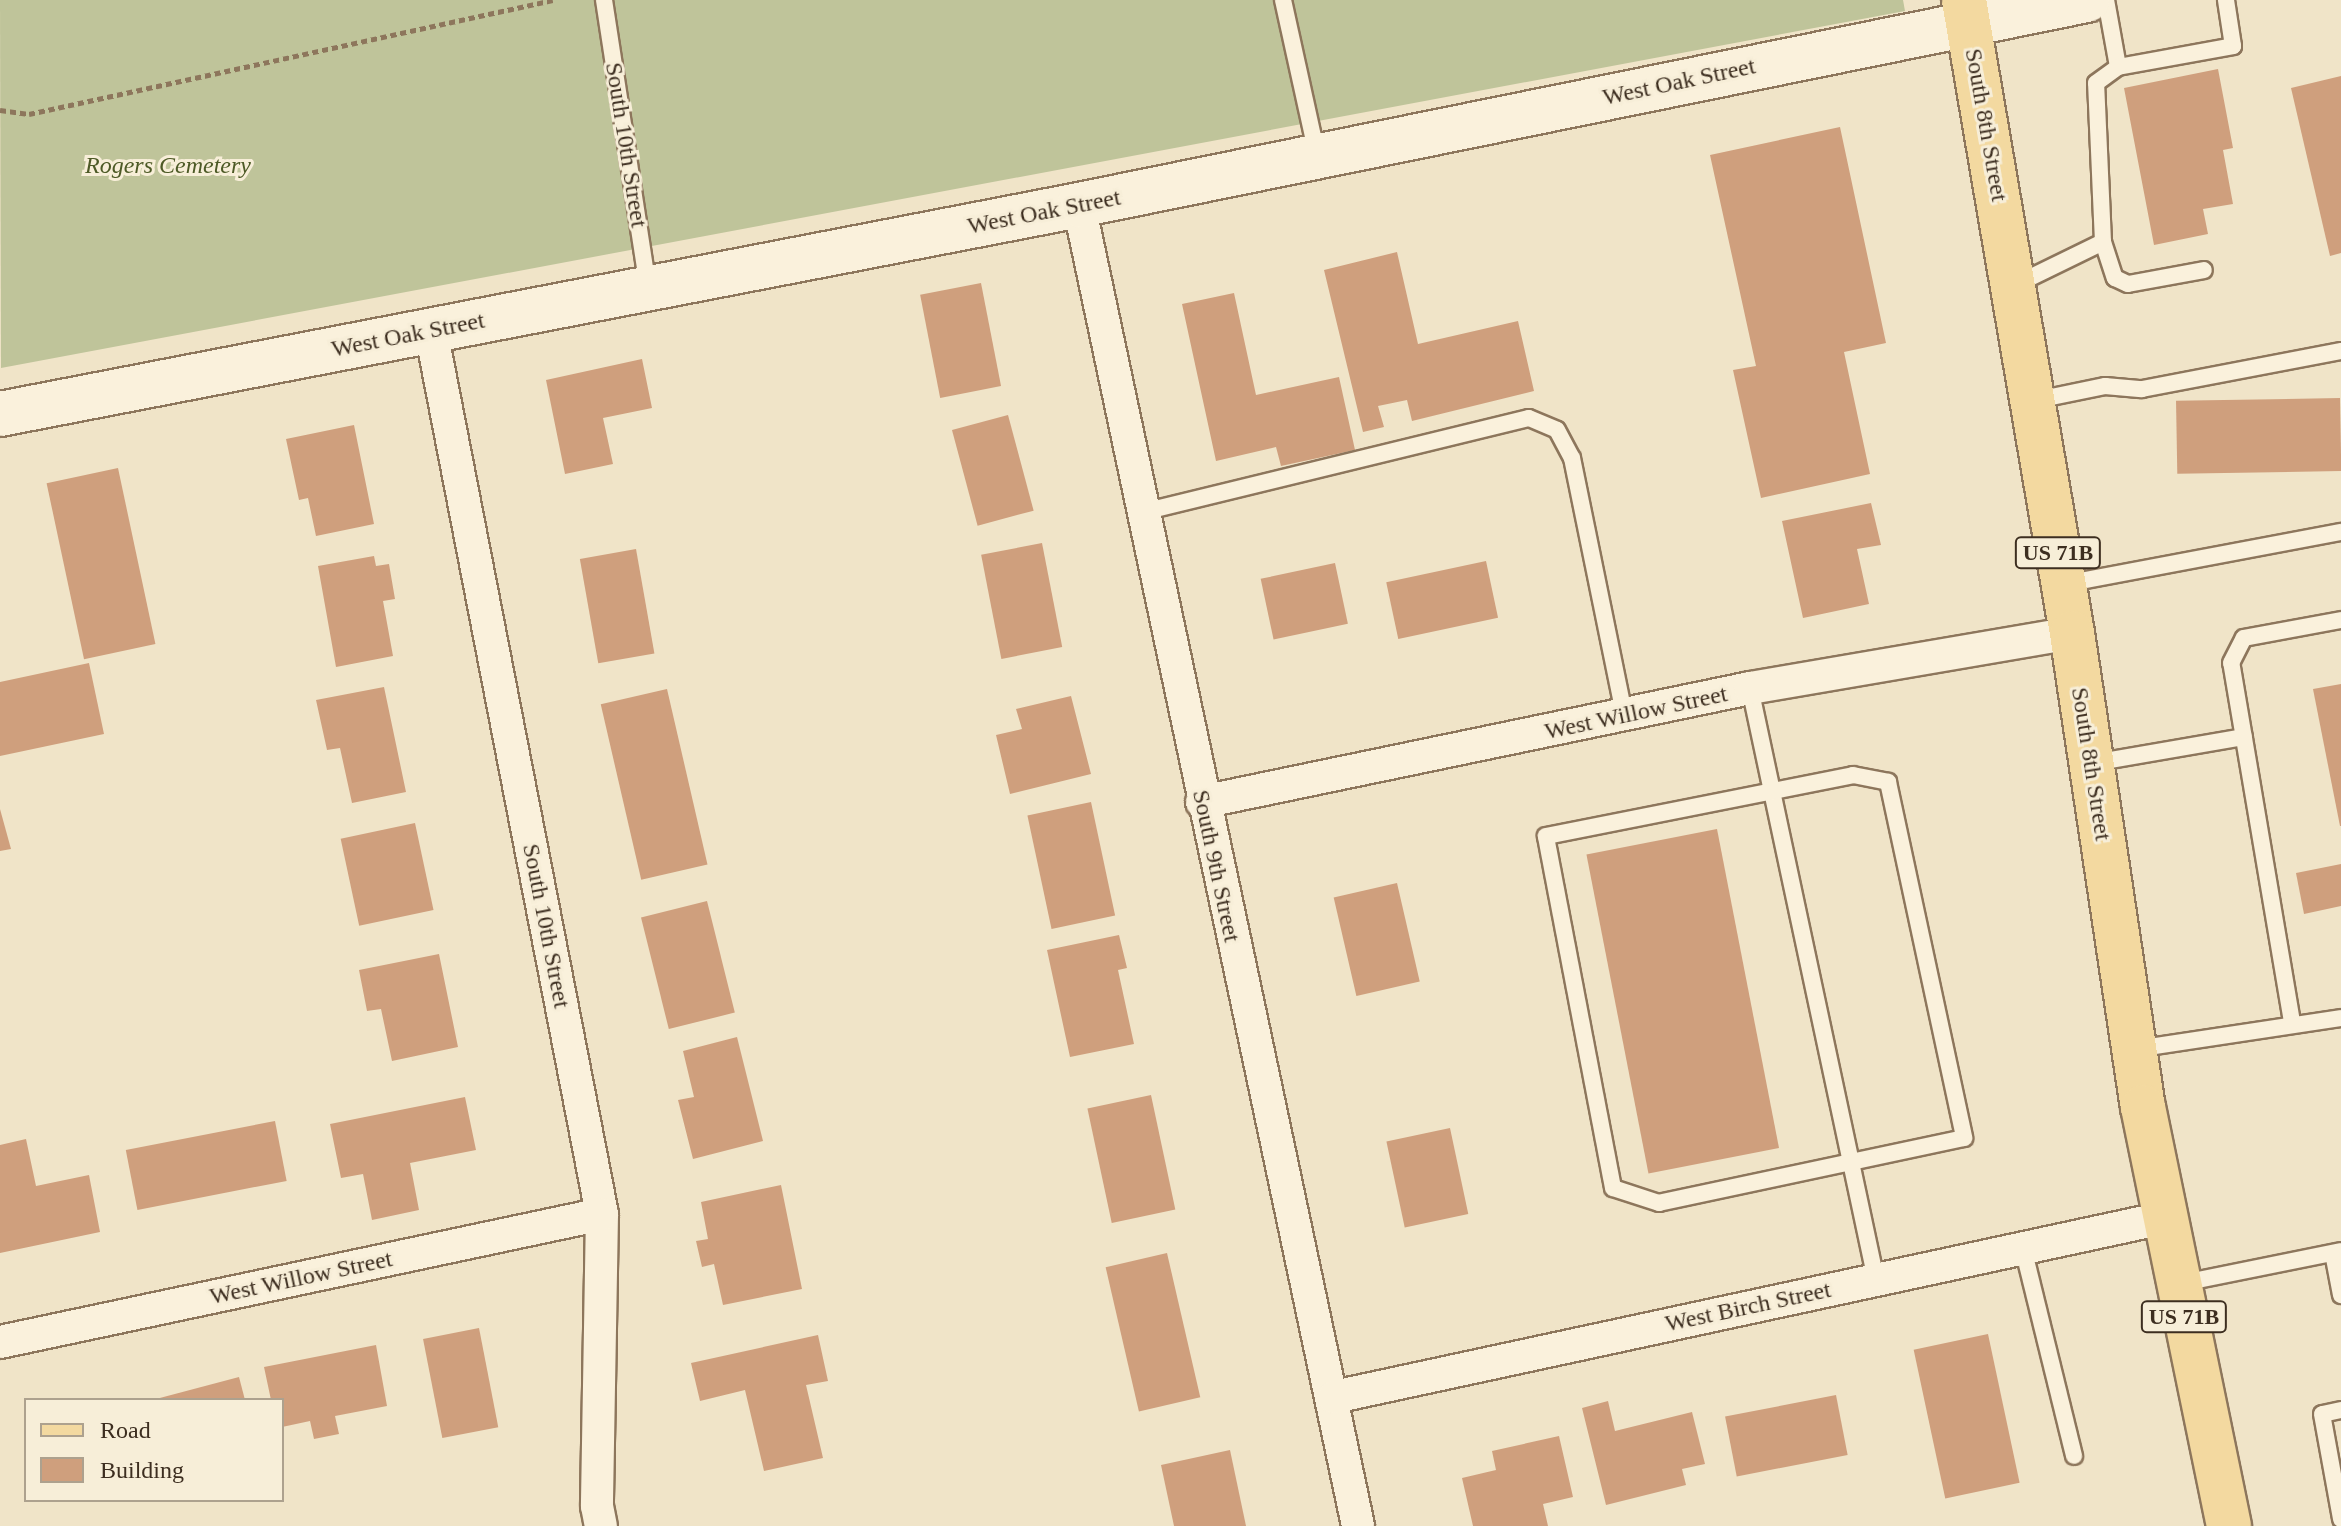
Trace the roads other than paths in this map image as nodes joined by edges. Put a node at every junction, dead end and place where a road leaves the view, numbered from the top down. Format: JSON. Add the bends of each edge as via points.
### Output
{"nodes":[{"id":1,"x":604,"y":0,"type":"edge"},
{"id":2,"x":1283,"y":0,"type":"edge"},
{"id":3,"x":2087,"y":0,"type":"edge"},
{"id":4,"x":2106,"y":0,"type":"edge"},
{"id":5,"x":2226,"y":0,"type":"edge"},
{"id":6,"x":1966,"y":12,"type":"edge"},
{"id":7,"x":2118,"y":67,"type":"junction"},
{"id":8,"x":1317,"y":157,"type":"junction"},
{"id":9,"x":1079,"y":205,"type":"junction"},
{"id":10,"x":2103,"y":242,"type":"junction"},
{"id":11,"x":2204,"y":270,"type":"dead end"},
{"id":12,"x":2014,"y":286,"type":"junction"},
{"id":13,"x":649,"y":291,"type":"junction"},
{"id":14,"x":431,"y":331,"type":"junction"},
{"id":15,"x":2341,"y":351,"type":"edge"},
{"id":16,"x":2032,"y":401,"type":"junction"},
{"id":17,"x":0,"y":414,"type":"edge"},
{"id":18,"x":1143,"y":512,"type":"junction"},
{"id":19,"x":2341,"y":532,"type":"edge"},
{"id":20,"x":2064,"y":584,"type":"junction"},
{"id":21,"x":2341,"y":620,"type":"edge"},
{"id":22,"x":2072,"y":633,"type":"junction"},
{"id":23,"x":1750,"y":688,"type":"junction"},
{"id":24,"x":1625,"y":718,"type":"junction"},
{"id":25,"x":2244,"y":737,"type":"junction"},
{"id":26,"x":2091,"y":763,"type":"junction"},
{"id":27,"x":1772,"y":790,"type":"junction"},
{"id":28,"x":1202,"y":802,"type":"junction"},
{"id":29,"x":2341,"y":1018,"type":"edge"},
{"id":30,"x":2292,"y":1022,"type":"junction"},
{"id":31,"x":2134,"y":1049,"type":"junction"},
{"id":32,"x":1851,"y":1162,"type":"junction"},
{"id":33,"x":602,"y":1214,"type":"junction"},
{"id":34,"x":2163,"y":1218,"type":"junction"},
{"id":35,"x":2023,"y":1248,"type":"junction"},
{"id":36,"x":2337,"y":1252,"type":"edge"},
{"id":37,"x":1876,"y":1280,"type":"junction"},
{"id":38,"x":2177,"y":1285,"type":"junction"},
{"id":39,"x":2341,"y":1295,"type":"edge"},
{"id":40,"x":0,"y":1342,"type":"edge"},
{"id":41,"x":1334,"y":1397,"type":"junction"},
{"id":42,"x":2341,"y":1410,"type":"edge"},
{"id":43,"x":2074,"y":1456,"type":"dead end"},
{"id":44,"x":2341,"y":1520,"type":"edge"},
{"id":45,"x":601,"y":1526,"type":"edge"},
{"id":46,"x":1358,"y":1526,"type":"edge"},
{"id":47,"x":2229,"y":1526,"type":"edge"},
{"id":48,"x":2324,"y":1526,"type":"edge"}],
"edges":[{"from":1,"to":13,"type":"lane","name":"South 10th Street"},
{"from":2,"to":8,"type":"lane"},
{"from":3,"to":6,"type":"street","name":"West Oak Street"},
{"from":4,"to":7,"type":"lane"},
{"from":5,"to":7,"type":"lane","via":[[2233,46]]},
{"from":6,"to":8,"type":"street","name":"West Oak Street"},
{"from":6,"to":12,"type":"main road","name":"South 8th Street","number":"US 71B"},
{"from":7,"to":10,"type":"lane","via":[[2096,83]]},
{"from":8,"to":9,"type":"street","name":"West Oak Street"},
{"from":9,"to":13,"type":"street","name":"West Oak Street"},
{"from":9,"to":18,"type":"street","name":"South 9th Street"},
{"from":10,"to":11,"type":"lane","via":[[2115,278],[2128,284]]},
{"from":10,"to":12,"type":"lane"},
{"from":12,"to":16,"type":"main road","name":"South 8th Street","number":"US 71B"},
{"from":13,"to":14,"type":"street","name":"West Oak Street"},
{"from":14,"to":17,"type":"street","name":"West Oak Street"},
{"from":14,"to":33,"type":"street","name":"South 10th Street"},
{"from":15,"to":16,"type":"lane","via":[[2142,389],[2105,386]]},
{"from":16,"to":20,"type":"main road","name":"South 8th Street","number":"US 71B"},
{"from":18,"to":24,"type":"lane","via":[[1529,418],[1557,430],[1572,458]]},
{"from":18,"to":28,"type":"street","name":"South 9th Street"},
{"from":19,"to":20,"type":"lane"},
{"from":20,"to":22,"type":"main road","name":"South 8th Street","number":"US 71B"},
{"from":21,"to":25,"type":"lane","via":[[2244,638],[2231,663]]},
{"from":22,"to":23,"type":"street","name":"West Willow Street"},
{"from":22,"to":26,"type":"main road","name":"South 8th Street","number":"US 71B"},
{"from":23,"to":24,"type":"street","name":"West Willow Street"},
{"from":23,"to":27,"type":"lane"},
{"from":24,"to":28,"type":"street","name":"West Willow Street"},
{"from":25,"to":26,"type":"lane"},
{"from":25,"to":30,"type":"lane"},
{"from":26,"to":31,"type":"main road","name":"South 8th Street","number":"US 71B"},
{"from":27,"to":32,"type":"lane"},
{"from":27,"to":32,"type":"lane","via":[[1853,775],[1888,782],[1964,1138]]},
{"from":27,"to":32,"type":"lane","via":[[1546,836],[1613,1188],[1659,1203]]},
{"from":28,"to":41,"type":"street","name":"South 9th Street"},
{"from":29,"to":30,"type":"lane"},
{"from":30,"to":31,"type":"lane"},
{"from":31,"to":34,"type":"main road","name":"South 8th Street","number":"US 71B"},
{"from":32,"to":37,"type":"lane"},
{"from":33,"to":40,"type":"street","name":"West Willow Street"},
{"from":33,"to":45,"type":"street","name":"South 10th Street"},
{"from":34,"to":35,"type":"street","name":"West Birch Street"},
{"from":34,"to":38,"type":"main road","name":"South 8th Street","number":"US 71B"},
{"from":35,"to":37,"type":"street","name":"West Birch Street"},
{"from":35,"to":43,"type":"lane"},
{"from":36,"to":38,"type":"lane"},
{"from":36,"to":39,"type":"lane"},
{"from":37,"to":41,"type":"street","name":"West Birch Street"},
{"from":38,"to":47,"type":"main road","name":"South 8th Street","number":"US 71B"},
{"from":41,"to":46,"type":"street","name":"South 9th Street"},
{"from":42,"to":44,"type":"lane","via":[[2322,1414]]},
{"from":44,"to":48,"type":"lane"}]}
